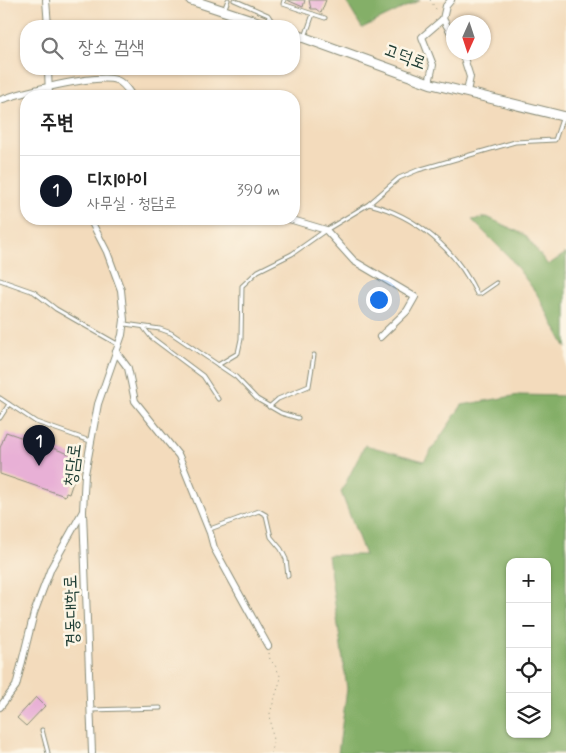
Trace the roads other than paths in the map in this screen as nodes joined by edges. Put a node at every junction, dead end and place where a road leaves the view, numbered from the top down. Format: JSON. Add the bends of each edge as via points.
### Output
{"nodes":[{"id":1,"x":46,"y":0,"type":"edge"},
{"id":2,"x":191,"y":0,"type":"edge"},
{"id":3,"x":228,"y":0,"type":"edge"},
{"id":4,"x":234,"y":0,"type":"edge"},
{"id":5,"x":284,"y":0,"type":"edge"},
{"id":6,"x":451,"y":0,"type":"edge"},
{"id":7,"x":224,"y":11,"type":"junction"},
{"id":8,"x":313,"y":14,"type":"junction"},
{"id":9,"x":325,"y":18,"type":"dead end"},
{"id":10,"x":442,"y":19,"type":"junction"},
{"id":11,"x":48,"y":20,"type":"edge"},
{"id":12,"x":252,"y":20,"type":"edge"},
{"id":13,"x":272,"y":20,"type":"edge"},
{"id":14,"x":446,"y":25,"type":"edge"},
{"id":15,"x":300,"y":36,"type":"edge"},
{"id":16,"x":304,"y":38,"type":"junction"},
{"id":17,"x":465,"y":60,"type":"edge"},
{"id":18,"x":48,"y":75,"type":"edge"},
{"id":19,"x":429,"y":83,"type":"junction"},
{"id":20,"x":48,"y":87,"type":"junction"},
{"id":21,"x":37,"y":90,"type":"edge"},
{"id":22,"x":48,"y":90,"type":"edge"},
{"id":23,"x":128,"y":90,"type":"edge"},
{"id":24,"x":467,"y":92,"type":"junction"},
{"id":25,"x":20,"y":95,"type":"edge"},
{"id":26,"x":0,"y":100,"type":"edge"},
{"id":27,"x":564,"y":116,"type":"edge"},
{"id":28,"x":369,"y":204,"type":"junction"},
{"id":29,"x":300,"y":222,"type":"edge"},
{"id":30,"x":93,"y":225,"type":"edge"},
{"id":31,"x":326,"y":230,"type":"junction"},
{"id":32,"x":0,"y":280,"type":"edge"},
{"id":33,"x":496,"y":283,"type":"dead end"},
{"id":34,"x":124,"y":324,"type":"junction"},
{"id":35,"x":144,"y":327,"type":"junction"},
{"id":36,"x":380,"y":337,"type":"dead end"},
{"id":37,"x":118,"y":348,"type":"junction"},
{"id":38,"x":314,"y":355,"type":"dead end"},
{"id":39,"x":218,"y":365,"type":"junction"},
{"id":40,"x":0,"y":398,"type":"edge"},
{"id":41,"x":218,"y":398,"type":"dead end"},
{"id":42,"x":9,"y":404,"type":"junction"},
{"id":43,"x":269,"y":407,"type":"junction"},
{"id":44,"x":0,"y":418,"type":"edge"},
{"id":45,"x":298,"y":418,"type":"dead end"},
{"id":46,"x":91,"y":441,"type":"junction"},
{"id":47,"x":83,"y":511,"type":"junction"},
{"id":48,"x":209,"y":529,"type":"junction"},
{"id":49,"x":288,"y":576,"type":"dead end"},
{"id":50,"x":268,"y":646,"type":"road end"},
{"id":51,"x":0,"y":707,"type":"edge"},
{"id":52,"x":160,"y":708,"type":"dead end"},
{"id":53,"x":89,"y":710,"type":"junction"},
{"id":54,"x":42,"y":730,"type":"dead end"},
{"id":55,"x":48,"y":753,"type":"edge"},
{"id":56,"x":92,"y":753,"type":"edge"}],
"edges":[{"from":1,"to":11,"type":"street"},
{"from":2,"to":7,"type":"main road"},
{"from":3,"to":7,"type":"lane"},
{"from":4,"to":13,"type":"lane","via":[[268,15]]},
{"from":5,"to":8,"type":"lane","via":[[283,4],[290,8]]},
{"from":6,"to":10,"type":"street"},
{"from":7,"to":12,"type":"main road"},
{"from":8,"to":9,"type":"lane"},
{"from":8,"to":16,"type":"lane"},
{"from":10,"to":14,"type":"street"},
{"from":10,"to":19,"type":"street","via":[[422,37],[433,65]]},
{"from":15,"to":16,"type":"main road","name":"고덕로"},
{"from":16,"to":19,"type":"main road","name":"고덕로"},
{"from":17,"to":24,"type":"street","via":[[470,77]]},
{"from":18,"to":20,"type":"street"},
{"from":19,"to":24,"type":"main road","name":"고덕로"},
{"from":20,"to":21,"type":"street"},
{"from":20,"to":22,"type":"street"},
{"from":20,"to":23,"type":"street","via":[[103,78],[116,80]]},
{"from":24,"to":27,"type":"main road","name":"고덕로"},
{"from":25,"to":26,"type":"street"},
{"from":27,"to":28,"type":"lane","via":[[555,140],[515,142],[418,170],[399,178]]},
{"from":28,"to":31,"type":"lane"},
{"from":28,"to":33,"type":"lane","via":[[390,210],[430,234],[468,276],[477,294]]},
{"from":29,"to":31,"type":"street"},
{"from":30,"to":34,"type":"street","name":"청담로","via":[[118,279],[124,304]]},
{"from":31,"to":36,"type":"street","via":[[354,261],[415,297],[407,311]]},
{"from":31,"to":39,"type":"lane","via":[[292,254],[258,271],[242,286],[238,353]]},
{"from":32,"to":37,"type":"lane","via":[[34,292]]},
{"from":34,"to":35,"type":"lane"},
{"from":34,"to":37,"type":"street","name":"청담로"},
{"from":35,"to":39,"type":"lane","via":[[171,333]]},
{"from":35,"to":41,"type":"lane","via":[[151,337],[203,376]]},
{"from":37,"to":46,"type":"street","name":"청담로","via":[[102,389]]},
{"from":37,"to":48,"type":"street","via":[[128,368],[135,402],[179,456]]},
{"from":38,"to":43,"type":"lane","via":[[309,386],[278,399]]},
{"from":39,"to":43,"type":"lane"},
{"from":40,"to":42,"type":"lane"},
{"from":42,"to":44,"type":"lane"},
{"from":42,"to":46,"type":"lane","via":[[42,424]]},
{"from":43,"to":45,"type":"lane"},
{"from":46,"to":47,"type":"street","name":"청담로"},
{"from":47,"to":51,"type":"street","name":"청담로","via":[[51,568],[34,613],[16,686]]},
{"from":47,"to":53,"type":"street","name":"경동대학로"},
{"from":48,"to":49,"type":"lane","via":[[259,511],[266,514],[270,536],[286,559]]},
{"from":48,"to":50,"type":"street","via":[[214,548]]},
{"from":52,"to":53,"type":"lane"},
{"from":53,"to":56,"type":"street","name":"경동대학로"},
{"from":54,"to":55,"type":"lane"}]}
